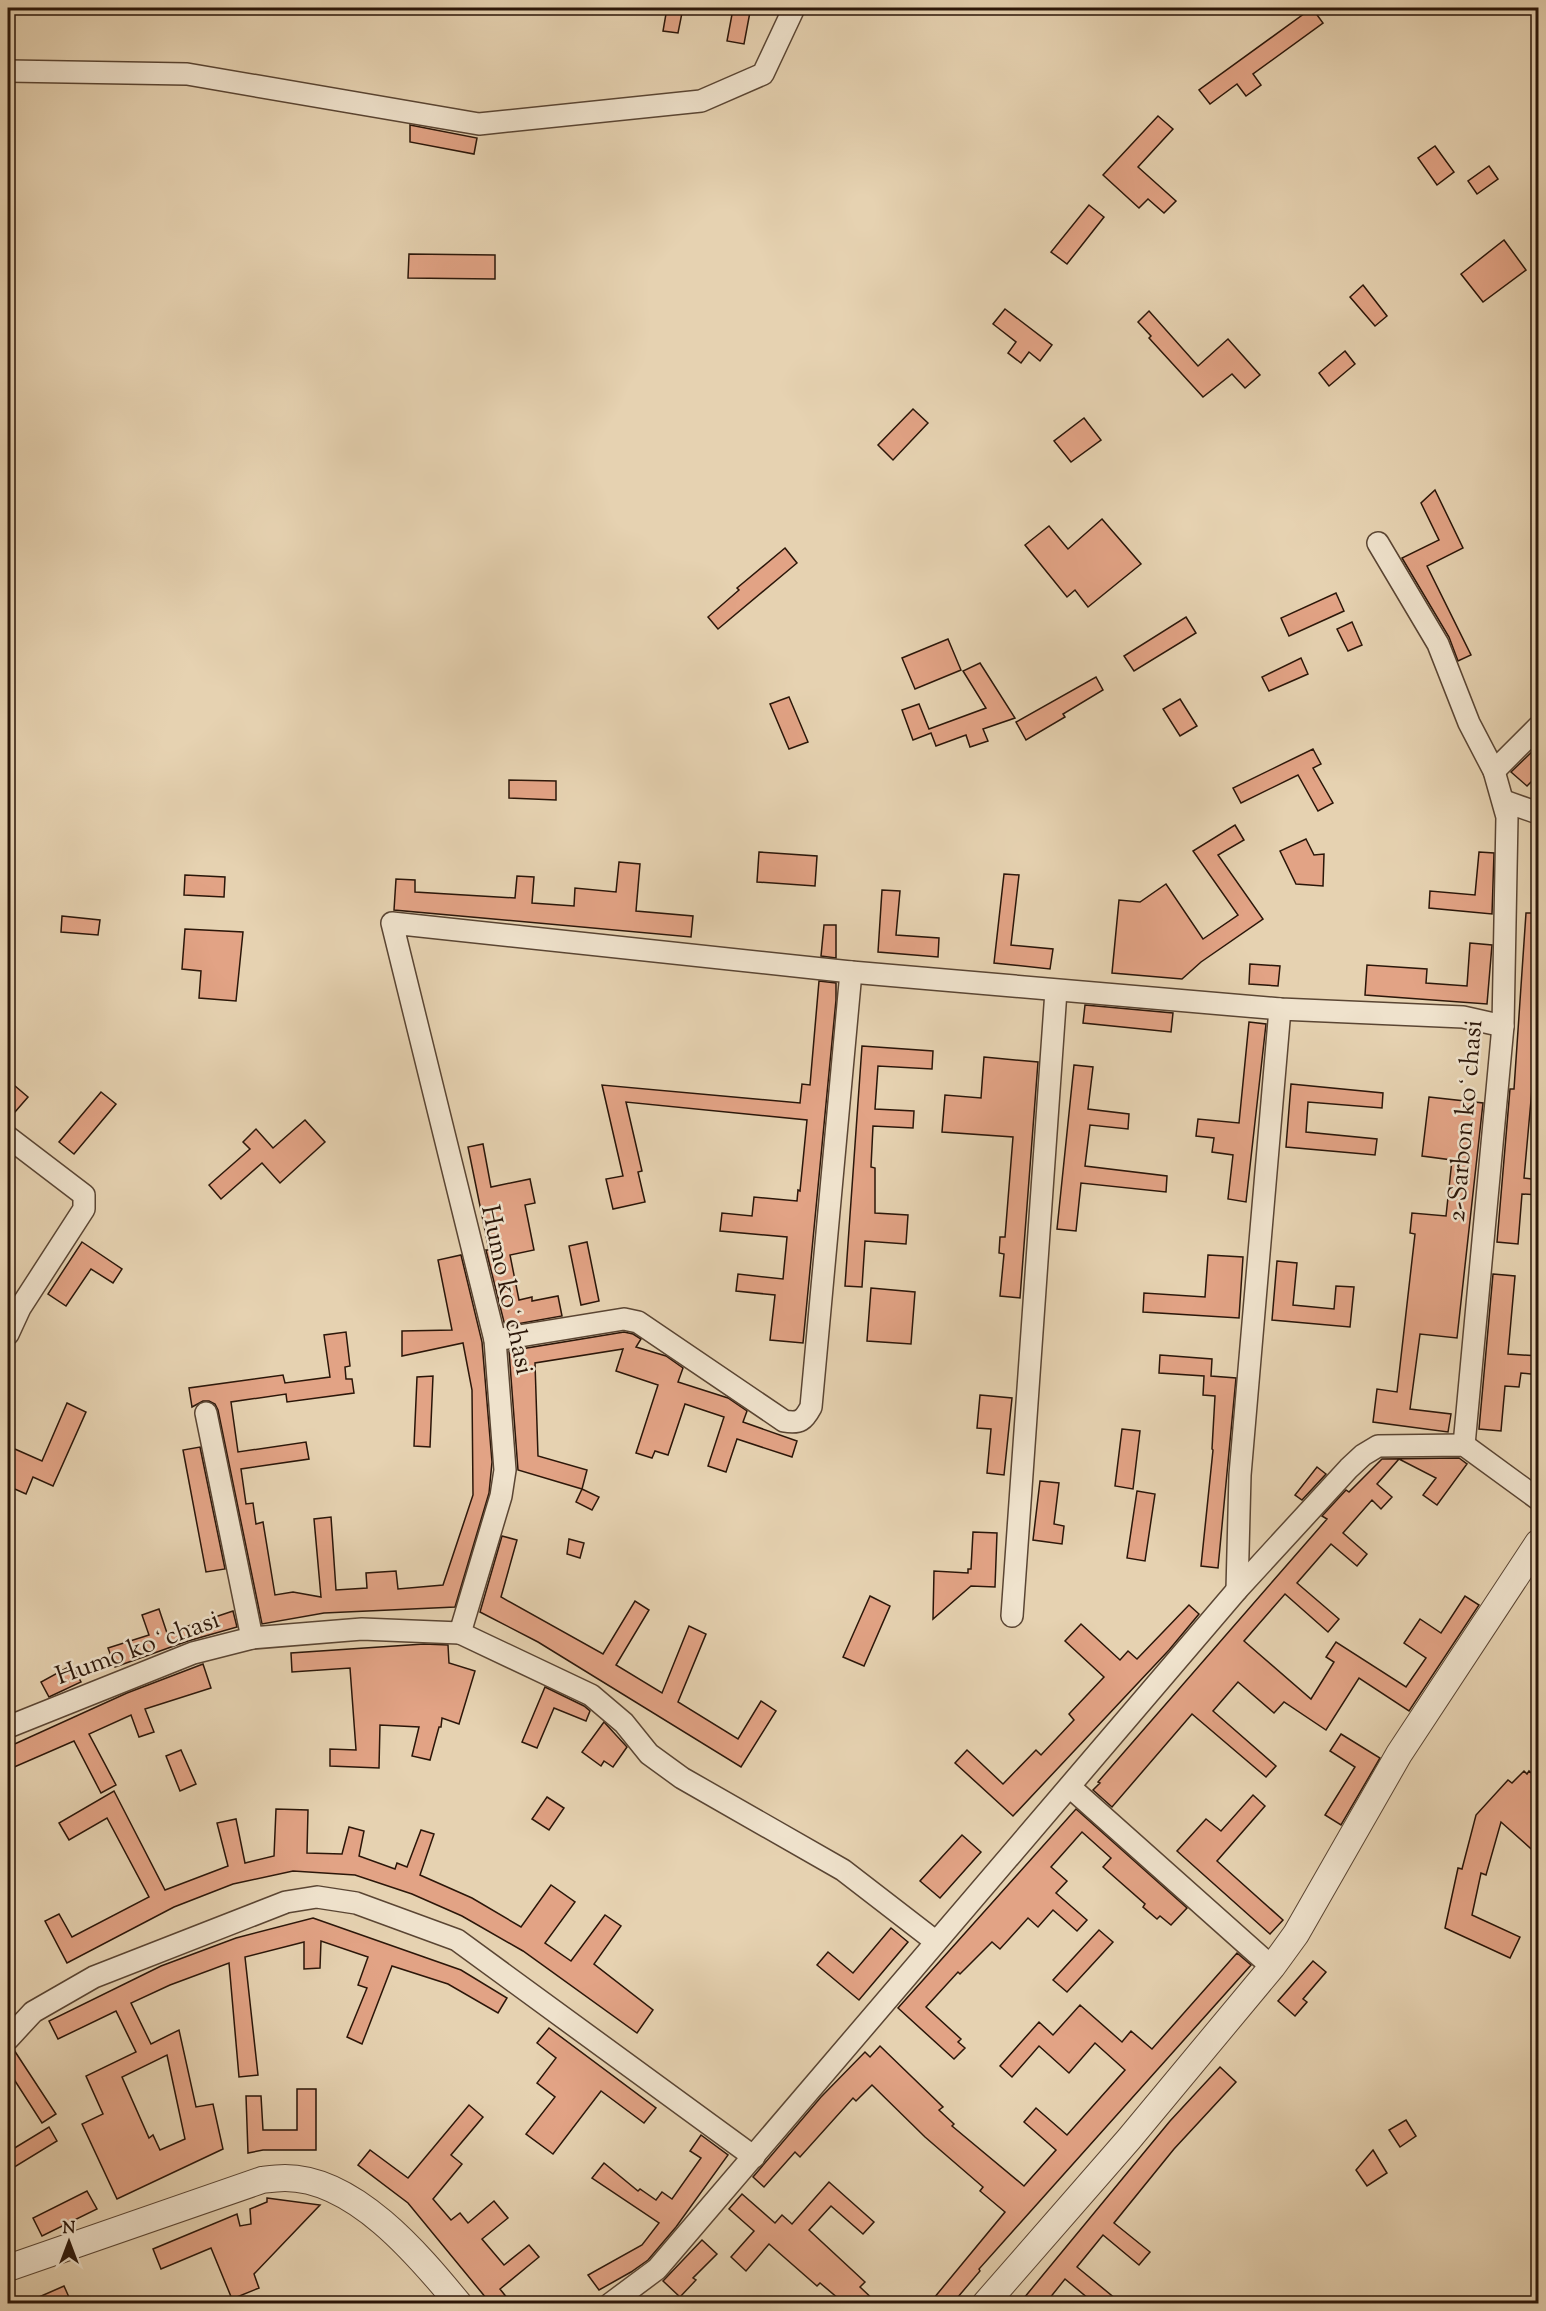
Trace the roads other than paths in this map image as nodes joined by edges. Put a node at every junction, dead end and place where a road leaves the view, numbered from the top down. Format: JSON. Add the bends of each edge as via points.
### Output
{"nodes":[{"id":1,"x":794,"y":8,"type":"edge"},
{"id":2,"x":8,"y":71,"type":"edge"},
{"id":3,"x":1378,"y":543,"type":"dead end"},
{"id":4,"x":1539,"y":727,"type":"edge"},
{"id":5,"x":1494,"y":771,"type":"junction"},
{"id":6,"x":1504,"y":801,"type":"junction"},
{"id":7,"x":1539,"y":813,"type":"edge"},
{"id":8,"x":851,"y":972,"type":"junction"},
{"id":9,"x":1056,"y":991,"type":"junction"},
{"id":10,"x":1280,"y":1009,"type":"junction"},
{"id":11,"x":1503,"y":1026,"type":"junction"},
{"id":12,"x":8,"y":1137,"type":"edge"},
{"id":13,"x":8,"y":1334,"type":"edge"},
{"id":14,"x":495,"y":1340,"type":"junction"},
{"id":15,"x":206,"y":1413,"type":"dead end"},
{"id":16,"x":1464,"y":1444,"type":"junction"},
{"id":17,"x":1539,"y":1499,"type":"edge"},
{"id":18,"x":1539,"y":1543,"type":"edge"},
{"id":19,"x":1237,"y":1590,"type":"junction"},
{"id":20,"x":1012,"y":1616,"type":"dead end"},
{"id":21,"x":460,"y":1633,"type":"junction"},
{"id":22,"x":252,"y":1638,"type":"junction"},
{"id":23,"x":8,"y":1727,"type":"edge"},
{"id":24,"x":1070,"y":1787,"type":"junction"},
{"id":25,"x":935,"y":1941,"type":"junction"},
{"id":26,"x":1272,"y":1967,"type":"junction"},
{"id":27,"x":8,"y":2039,"type":"edge"},
{"id":28,"x":754,"y":2157,"type":"junction"},
{"id":29,"x":8,"y":2268,"type":"edge"},
{"id":30,"x":459,"y":2304,"type":"edge"},
{"id":31,"x":610,"y":2304,"type":"edge"},
{"id":32,"x":985,"y":2304,"type":"edge"}],
"edges":[{"from":1,"to":2,"type":"street","via":[[763,74],[700,101],[479,124],[187,74]]},
{"from":3,"to":5,"type":"street","name":"2-Sarbon koʻchasi","via":[[1438,644],[1469,723]]},
{"from":4,"to":5,"type":"street"},
{"from":5,"to":6,"type":"street","name":"2-Sarbon koʻchasi"},
{"from":6,"to":7,"type":"street"},
{"from":6,"to":11,"type":"street","name":"2-Sarbon koʻchasi","via":[[1507,817]]},
{"from":8,"to":9,"type":"street"},
{"from":8,"to":14,"type":"street","via":[[811,1407],[804,1419],[796,1423],[784,1421],[638,1322],[624,1319]]},
{"from":8,"to":14,"type":"street","name":"Humo koʻchasi","via":[[392,923]]},
{"from":9,"to":10,"type":"street"},
{"from":9,"to":20,"type":"street"},
{"from":10,"to":11,"type":"street","via":[[1463,1017]]},
{"from":10,"to":19,"type":"street","via":[[1240,1475]]},
{"from":11,"to":16,"type":"street","name":"2-Sarbon koʻchasi"},
{"from":12,"to":13,"type":"street","via":[[84,1195],[84,1209],[20,1308]]},
{"from":14,"to":21,"type":"street","name":"Humo koʻchasi","via":[[505,1470],[501,1496]]},
{"from":15,"to":22,"type":"street"},
{"from":16,"to":17,"type":"street"},
{"from":16,"to":19,"type":"street","via":[[1378,1446],[1363,1455]]},
{"from":18,"to":26,"type":"street","via":[[1399,1754],[1296,1934]]},
{"from":19,"to":24,"type":"street"},
{"from":21,"to":22,"type":"street","name":"Humo koʻchasi","via":[[362,1629]]},
{"from":21,"to":25,"type":"street","via":[[591,1695],[624,1723],[650,1754],[682,1778],[843,1870]]},
{"from":22,"to":23,"type":"street","name":"Humo koʻchasi","via":[[193,1653]]},
{"from":24,"to":25,"type":"street"},
{"from":24,"to":26,"type":"street"},
{"from":25,"to":28,"type":"street"},
{"from":26,"to":32,"type":"street"},
{"from":27,"to":28,"type":"street","via":[[33,2012],[115,1968],[286,1902],[317,1897],[356,1903],[457,1940]]},
{"from":28,"to":31,"type":"street","via":[[657,2269]]},
{"from":29,"to":30,"type":"street","via":[[262,2180],[286,2178],[332,2189],[351,2199],[396,2234]]}]}
